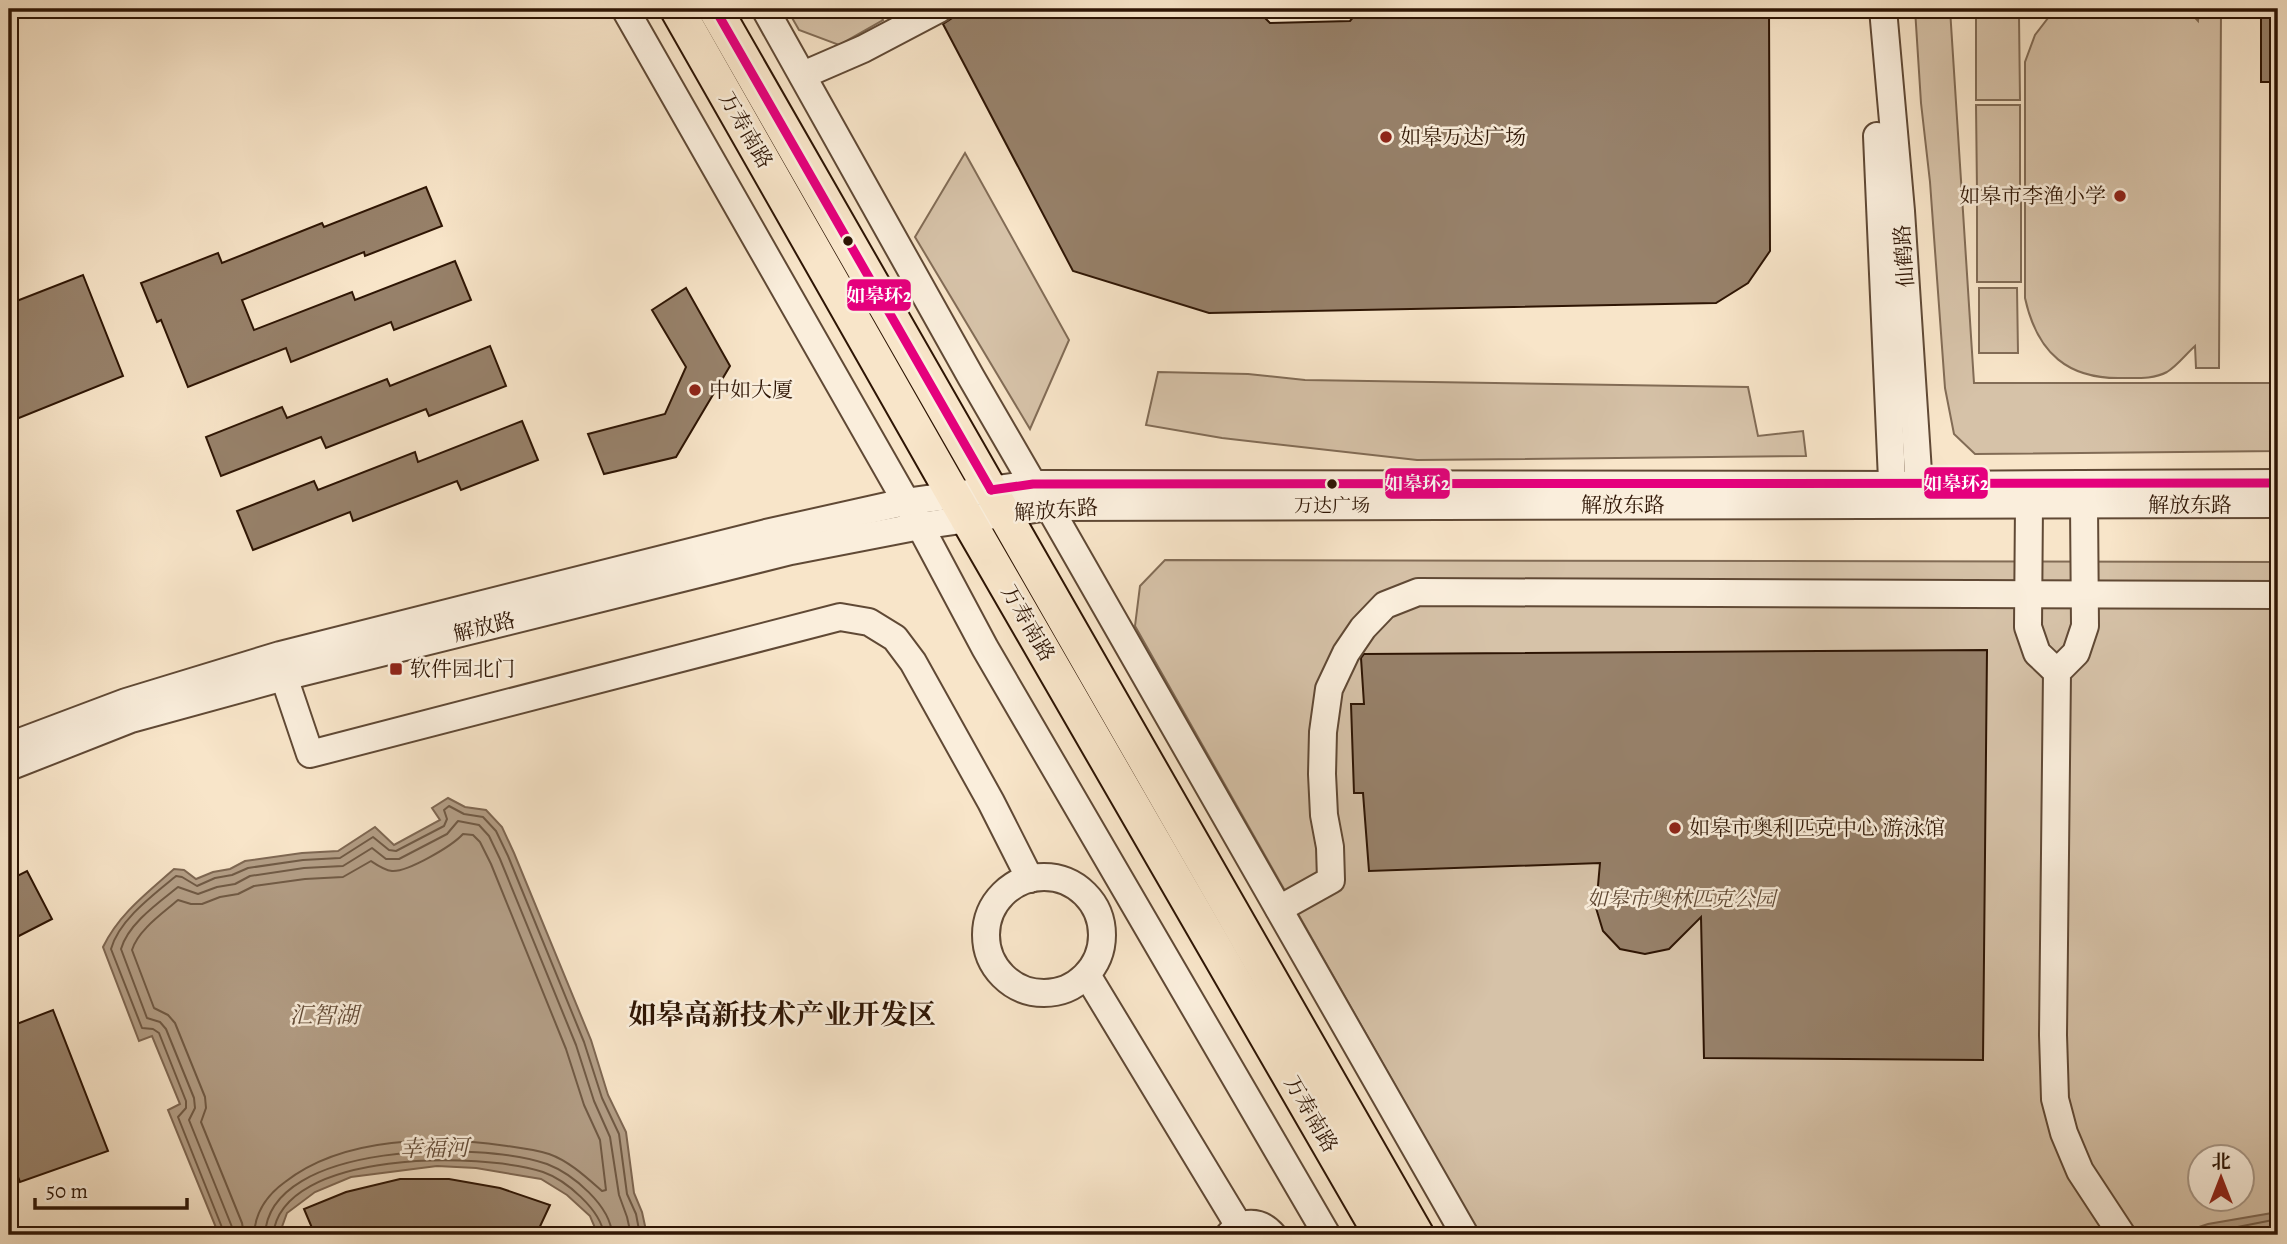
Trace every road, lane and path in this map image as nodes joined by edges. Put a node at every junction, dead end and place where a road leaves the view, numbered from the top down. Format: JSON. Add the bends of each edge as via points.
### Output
{"nodes":[{"id":1,"x":625,"y":9,"type":"edge"},
{"id":2,"x":677,"y":9,"type":"edge"},
{"id":3,"x":715,"y":9,"type":"edge"},
{"id":4,"x":765,"y":9,"type":"edge"},
{"id":5,"x":939,"y":9,"type":"edge"},
{"id":6,"x":1869,"y":9,"type":"edge"},
{"id":7,"x":1883,"y":9,"type":"edge"},
{"id":8,"x":803,"y":75,"type":"junction"},
{"id":9,"x":2278,"y":482,"type":"edge"},
{"id":10,"x":1033,"y":484,"type":"junction"},
{"id":11,"x":1893,"y":495,"type":"junction"},
{"id":12,"x":1920,"y":495,"type":"junction"},
{"id":13,"x":905,"y":502,"type":"junction"},
{"id":14,"x":998,"y":502,"type":"junction"},
{"id":15,"x":2029,"y":504,"type":"junction"},
{"id":16,"x":2278,"y":504,"type":"edge"},
{"id":17,"x":2084,"y":505,"type":"junction"},
{"id":18,"x":961,"y":507,"type":"junction"},
{"id":19,"x":1049,"y":507,"type":"junction"},
{"id":20,"x":920,"y":526,"type":"junction"},
{"id":21,"x":2028,"y":593,"type":"junction"},
{"id":22,"x":2085,"y":595,"type":"junction"},
{"id":23,"x":2278,"y":595,"type":"edge"},
{"id":24,"x":282,"y":666,"type":"junction"},
{"id":25,"x":2057,"y":672,"type":"junction"},
{"id":26,"x":9,"y":746,"type":"edge"},
{"id":27,"x":9,"y":767,"type":"edge"},
{"id":28,"x":1030,"y":879,"type":"junction"},
{"id":29,"x":1126,"y":889,"type":"junction"},
{"id":30,"x":1094,"y":905,"type":"junction"},
{"id":31,"x":1279,"y":909,"type":"junction"},
{"id":32,"x":1087,"y":975,"type":"junction"},
{"id":33,"x":1234,"y":1231,"type":"edge"},
{"id":34,"x":1273,"y":1235,"type":"edge"},
{"id":35,"x":1327,"y":1235,"type":"edge"},
{"id":36,"x":1381,"y":1235,"type":"edge"},
{"id":37,"x":1417,"y":1235,"type":"edge"},
{"id":38,"x":1465,"y":1235,"type":"edge"},
{"id":39,"x":2122,"y":1235,"type":"edge"}],
"edges":[{"from":1,"to":13,"type":"street"},
{"from":2,"to":18,"type":"main road","name":"万寿南路"},
{"from":3,"to":14,"type":"main road","name":"万寿南路"},
{"from":4,"to":8,"type":"street"},
{"from":5,"to":8,"type":"street"},
{"from":6,"to":11,"type":"street","name":"仙鹤路"},
{"from":7,"to":12,"type":"street","name":"仙鹤路"},
{"from":8,"to":10,"type":"street"},
{"from":9,"to":12,"type":"street","name":"解放东路"},
{"from":10,"to":11,"type":"street","name":"解放东路"},
{"from":10,"to":14,"type":"street","name":"解放东路"},
{"from":10,"to":19,"type":"street"},
{"from":11,"to":12,"type":"street","name":"解放东路"},
{"from":11,"to":19,"type":"street","name":"解放东路"},
{"from":12,"to":15,"type":"street","name":"解放东路"},
{"from":13,"to":18,"type":"street","name":"解放路"},
{"from":13,"to":20,"type":"street"},
{"from":13,"to":24,"type":"street","name":"解放路","via":[[766,533]]},
{"from":14,"to":18,"type":"street","name":"解放东路"},
{"from":14,"to":19,"type":"street","name":"解放东路"},
{"from":14,"to":37,"type":"main road","name":"万寿南路"},
{"from":15,"to":17,"type":"street","name":"解放东路"},
{"from":15,"to":21,"type":"street"},
{"from":16,"to":17,"type":"street","name":"解放东路"},
{"from":17,"to":22,"type":"street"},
{"from":18,"to":20,"type":"street","name":"解放路"},
{"from":18,"to":36,"type":"main road","name":"万寿南路"},
{"from":19,"to":31,"type":"street"},
{"from":20,"to":24,"type":"street","name":"解放路"},
{"from":20,"to":29,"type":"street","via":[[985,648]]},
{"from":21,"to":22,"type":"street"},
{"from":21,"to":25,"type":"street","via":[[2028,627],[2037,653]]},
{"from":21,"to":31,"type":"street","via":[[1453,592],[1418,593],[1385,605],[1346,653],[1328,689],[1322,774],[1331,880]]},
{"from":22,"to":23,"type":"street"},
{"from":22,"to":25,"type":"street","via":[[2085,626],[2076,653]]},
{"from":24,"to":26,"type":"street","name":"解放路","via":[[126,702]]},
{"from":24,"to":27,"type":"street","name":"解放路"},
{"from":24,"to":28,"type":"street","via":[[310,754],[840,617],[869,622],[895,638],[913,663]]},
{"from":25,"to":39,"type":"street","via":[[2055,1099],[2080,1171]]},
{"from":28,"to":30,"type":"street","via":[[1049,877],[1067,882]]},
{"from":28,"to":32,"type":"street","via":[[998,899],[989,916],[985,936],[999,972],[1023,989],[1052,993]]},
{"from":29,"to":30,"type":"street"},
{"from":29,"to":35,"type":"street"},
{"from":30,"to":32,"type":"street","via":[[1102,942]]},
{"from":31,"to":38,"type":"street"},
{"from":32,"to":33,"type":"street"},
{"from":33,"to":34,"type":"street","via":[[1256,1224]]}]}
